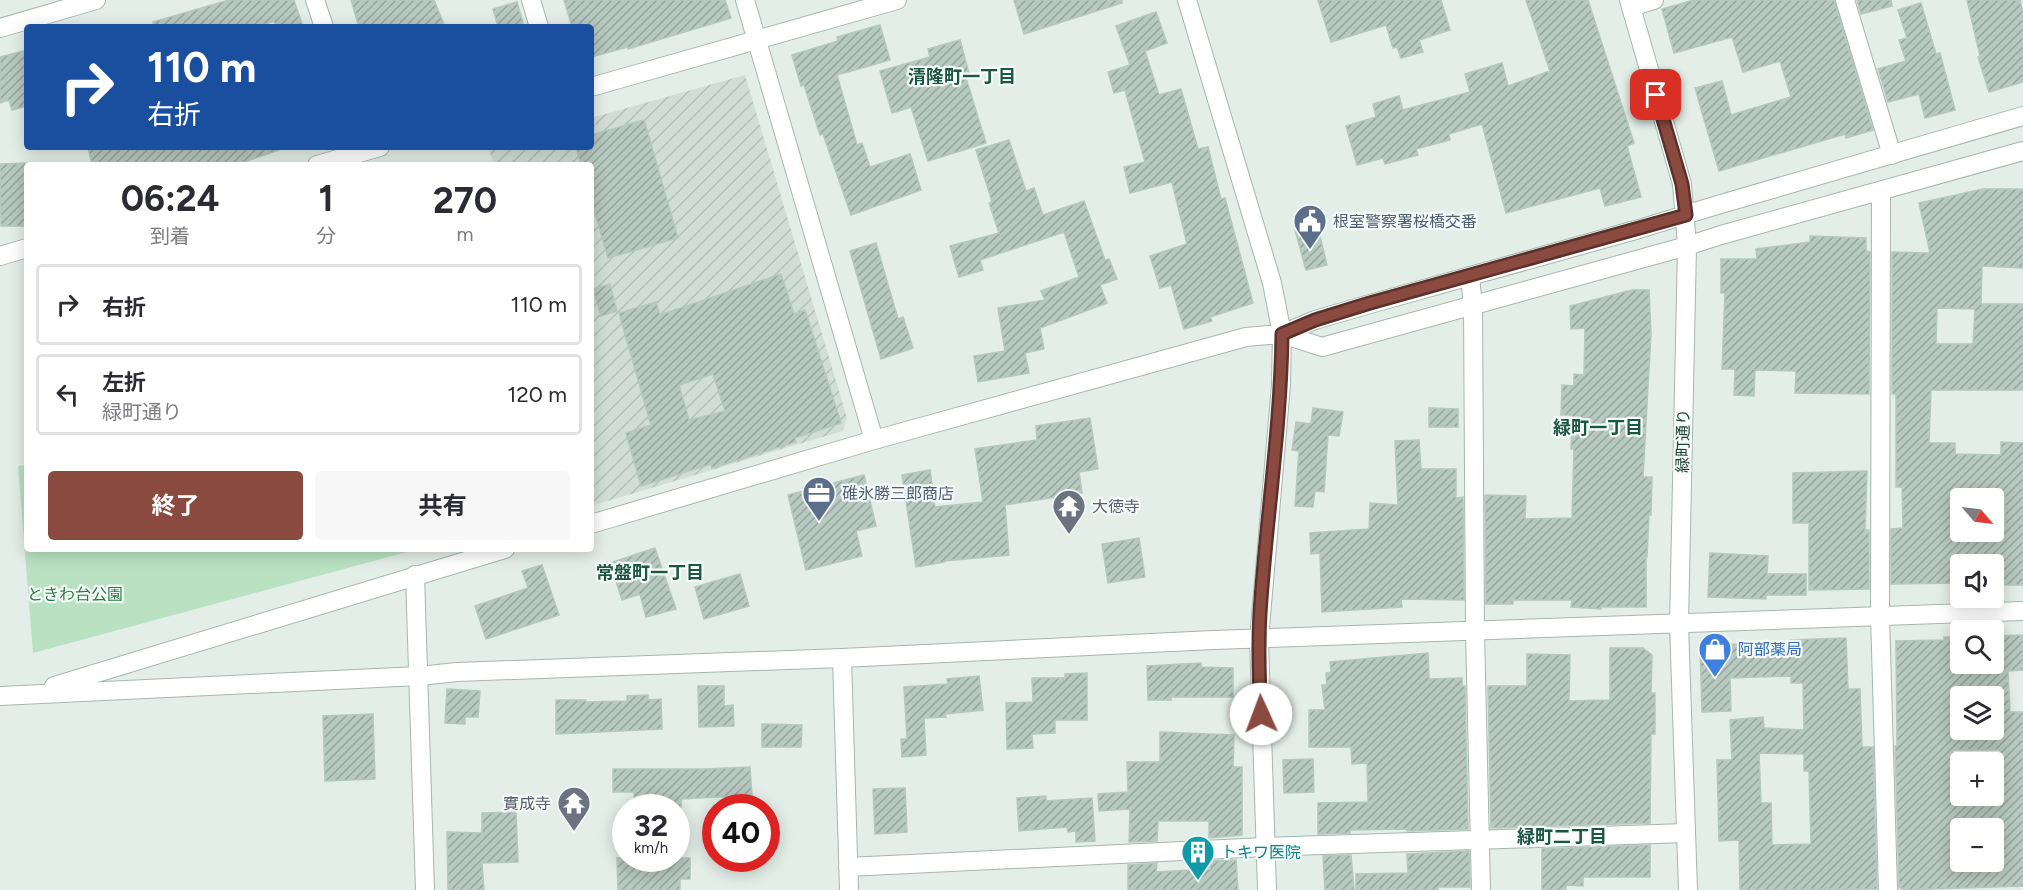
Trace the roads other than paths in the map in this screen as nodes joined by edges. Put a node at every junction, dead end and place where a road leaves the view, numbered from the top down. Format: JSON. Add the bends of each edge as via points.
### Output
{"nodes":[{"id":1,"x":96,"y":0,"type":"edge"},
{"id":2,"x":315,"y":0,"type":"edge"},
{"id":3,"x":531,"y":0,"type":"edge"},
{"id":4,"x":745,"y":0,"type":"edge"},
{"id":5,"x":897,"y":0,"type":"edge"},
{"id":6,"x":1187,"y":0,"type":"edge"},
{"id":7,"x":1654,"y":0,"type":"edge"},
{"id":8,"x":1845,"y":0,"type":"edge"},
{"id":9,"x":1630,"y":3,"type":"edge"},
{"id":10,"x":323,"y":24,"type":"edge"},
{"id":11,"x":538,"y":24,"type":"edge"},
{"id":12,"x":0,"y":28,"type":"edge"},
{"id":13,"x":756,"y":41,"type":"junction"},
{"id":14,"x":594,"y":86,"type":"edge"},
{"id":15,"x":2023,"y":116,"type":"edge"},
{"id":16,"x":365,"y":150,"type":"edge"},
{"id":17,"x":2023,"y":151,"type":"edge"},
{"id":18,"x":1892,"y":155,"type":"junction"},
{"id":19,"x":327,"y":162,"type":"edge"},
{"id":20,"x":1881,"y":191,"type":"junction"},
{"id":21,"x":1686,"y":215,"type":"junction"},
{"id":22,"x":1687,"y":246,"type":"junction"},
{"id":23,"x":24,"y":249,"type":"edge"},
{"id":24,"x":0,"y":256,"type":"edge"},
{"id":25,"x":1470,"y":276,"type":"junction"},
{"id":26,"x":1473,"y":307,"type":"junction"},
{"id":27,"x":1282,"y":334,"type":"junction"},
{"id":28,"x":874,"y":440,"type":"junction"},
{"id":29,"x":594,"y":523,"type":"edge"},
{"id":30,"x":495,"y":552,"type":"edge"},
{"id":31,"x":415,"y":575,"type":"junction"},
{"id":32,"x":2023,"y":611,"type":"edge"},
{"id":33,"x":1880,"y":615,"type":"junction"},
{"id":34,"x":1679,"y":624,"type":"junction"},
{"id":35,"x":1474,"y":632,"type":"junction"},
{"id":36,"x":1259,"y":639,"type":"junction"},
{"id":37,"x":842,"y":658,"type":"junction"},
{"id":38,"x":419,"y":676,"type":"junction"},
{"id":39,"x":26,"y":694,"type":"junction"},
{"id":40,"x":0,"y":696,"type":"edge"},
{"id":41,"x":1686,"y":833,"type":"junction"},
{"id":42,"x":1480,"y":840,"type":"junction"},
{"id":43,"x":1265,"y":847,"type":"junction"},
{"id":44,"x":848,"y":867,"type":"junction"},
{"id":45,"x":425,"y":890,"type":"edge"},
{"id":46,"x":849,"y":890,"type":"edge"},
{"id":47,"x":1267,"y":890,"type":"edge"},
{"id":48,"x":1481,"y":890,"type":"edge"},
{"id":49,"x":1688,"y":890,"type":"edge"},
{"id":50,"x":1888,"y":890,"type":"edge"}],
"edges":[{"from":1,"to":12,"type":"street"},
{"from":2,"to":10,"type":"street"},
{"from":3,"to":11,"type":"street"},
{"from":4,"to":13,"type":"street"},
{"from":5,"to":13,"type":"street"},
{"from":6,"to":27,"type":"street","via":[[1272,283]]},
{"from":7,"to":9,"type":"street"},
{"from":8,"to":18,"type":"street"},
{"from":9,"to":21,"type":"street","name":"緑町通り","via":[[1682,184]]},
{"from":13,"to":14,"type":"street"},
{"from":13,"to":28,"type":"street"},
{"from":15,"to":18,"type":"street"},
{"from":16,"to":19,"type":"street"},
{"from":17,"to":20,"type":"street"},
{"from":18,"to":21,"type":"street"},
{"from":20,"to":22,"type":"street"},
{"from":20,"to":33,"type":"street"},
{"from":21,"to":22,"type":"street","name":"緑町通り"},
{"from":21,"to":25,"type":"street"},
{"from":22,"to":26,"type":"street"},
{"from":22,"to":34,"type":"street","name":"緑町通り"},
{"from":23,"to":24,"type":"street"},
{"from":25,"to":26,"type":"street"},
{"from":25,"to":27,"type":"street","via":[[1315,320]]},
{"from":26,"to":27,"type":"street","via":[[1322,347]]},
{"from":26,"to":35,"type":"street"},
{"from":27,"to":28,"type":"street","via":[[1246,337]]},
{"from":27,"to":36,"type":"street"},
{"from":28,"to":29,"type":"street"},
{"from":30,"to":31,"type":"street"},
{"from":31,"to":38,"type":"street"},
{"from":31,"to":39,"type":"street"},
{"from":32,"to":33,"type":"street"},
{"from":33,"to":34,"type":"street"},
{"from":33,"to":50,"type":"street"},
{"from":34,"to":35,"type":"street"},
{"from":34,"to":41,"type":"street","name":"緑町通り"},
{"from":35,"to":36,"type":"street"},
{"from":35,"to":42,"type":"street"},
{"from":36,"to":37,"type":"street"},
{"from":36,"to":43,"type":"street"},
{"from":37,"to":38,"type":"street"},
{"from":37,"to":44,"type":"street"},
{"from":38,"to":39,"type":"street"},
{"from":38,"to":45,"type":"street"},
{"from":39,"to":40,"type":"street"},
{"from":41,"to":42,"type":"street"},
{"from":41,"to":49,"type":"street","name":"緑町通り"},
{"from":42,"to":43,"type":"street"},
{"from":42,"to":48,"type":"street"},
{"from":43,"to":44,"type":"street"},
{"from":43,"to":47,"type":"street"},
{"from":44,"to":46,"type":"street"}]}
